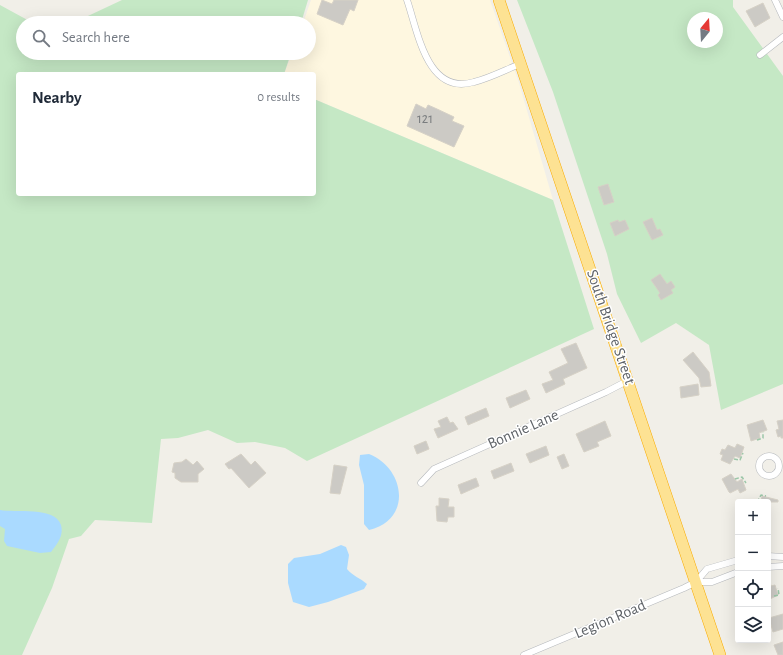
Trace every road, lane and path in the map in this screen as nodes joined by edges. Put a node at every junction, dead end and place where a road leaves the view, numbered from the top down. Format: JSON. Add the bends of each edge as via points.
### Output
{"nodes":[{"id":1,"x":407,"y":0,"type":"edge"},
{"id":2,"x":499,"y":0,"type":"edge"},
{"id":3,"x":775,"y":0,"type":"edge"},
{"id":4,"x":783,"y":17,"type":"edge"},
{"id":5,"x":783,"y":37,"type":"edge"},
{"id":6,"x":760,"y":55,"type":"dead end"},
{"id":7,"x":520,"y":64,"type":"junction"},
{"id":8,"x":629,"y":380,"type":"junction"},
{"id":9,"x":763,"y":432,"type":"dead end"},
{"id":10,"x":757,"y":440,"type":"dead end"},
{"id":11,"x":742,"y":453,"type":"dead end"},
{"id":12,"x":734,"y":459,"type":"dead end"},
{"id":13,"x":735,"y":479,"type":"dead end"},
{"id":14,"x":421,"y":483,"type":"dead end"},
{"id":15,"x":746,"y":483,"type":"dead end"},
{"id":16,"x":766,"y":496,"type":"dead end"},
{"id":17,"x":758,"y":499,"type":"edge"},
{"id":18,"x":771,"y":556,"type":"edge"},
{"id":19,"x":783,"y":557,"type":"edge"},
{"id":20,"x":735,"y":561,"type":"edge"},
{"id":21,"x":783,"y":566,"type":"edge"},
{"id":22,"x":771,"y":567,"type":"edge"},
{"id":23,"x":735,"y":573,"type":"edge"},
{"id":24,"x":696,"y":582,"type":"junction"},
{"id":25,"x":778,"y":588,"type":"dead end"},
{"id":26,"x":774,"y":596,"type":"dead end"},
{"id":27,"x":524,"y":655,"type":"edge"},
{"id":28,"x":720,"y":655,"type":"edge"}],
"edges":[{"from":1,"to":7,"type":"street","via":[[428,59],[434,71],[445,80],[458,84],[474,82]]},
{"from":2,"to":7,"type":"highway","name":"South Bridge Street"},
{"from":3,"to":4,"type":"street"},
{"from":5,"to":6,"type":"street"},
{"from":7,"to":8,"type":"highway","name":"South Bridge Street"},
{"from":8,"to":14,"type":"street","name":"Bonnie Lane","via":[[434,469]]},
{"from":8,"to":24,"type":"highway","name":"South Bridge Street"},
{"from":9,"to":10,"type":"path","via":[[763,438]]},
{"from":11,"to":12,"type":"path","via":[[740,460]]},
{"from":13,"to":15,"type":"path","via":[[742,477]]},
{"from":16,"to":17,"type":"path","via":[[760,494]]},
{"from":18,"to":19,"type":"street"},
{"from":20,"to":24,"type":"street","via":[[707,569]]},
{"from":21,"to":22,"type":"street"},
{"from":23,"to":24,"type":"street","via":[[712,582]]},
{"from":24,"to":27,"type":"street","name":"Legion Road"},
{"from":24,"to":28,"type":"highway","name":"South Bridge Street"},
{"from":25,"to":26,"type":"path","via":[[779,595]]}]}
